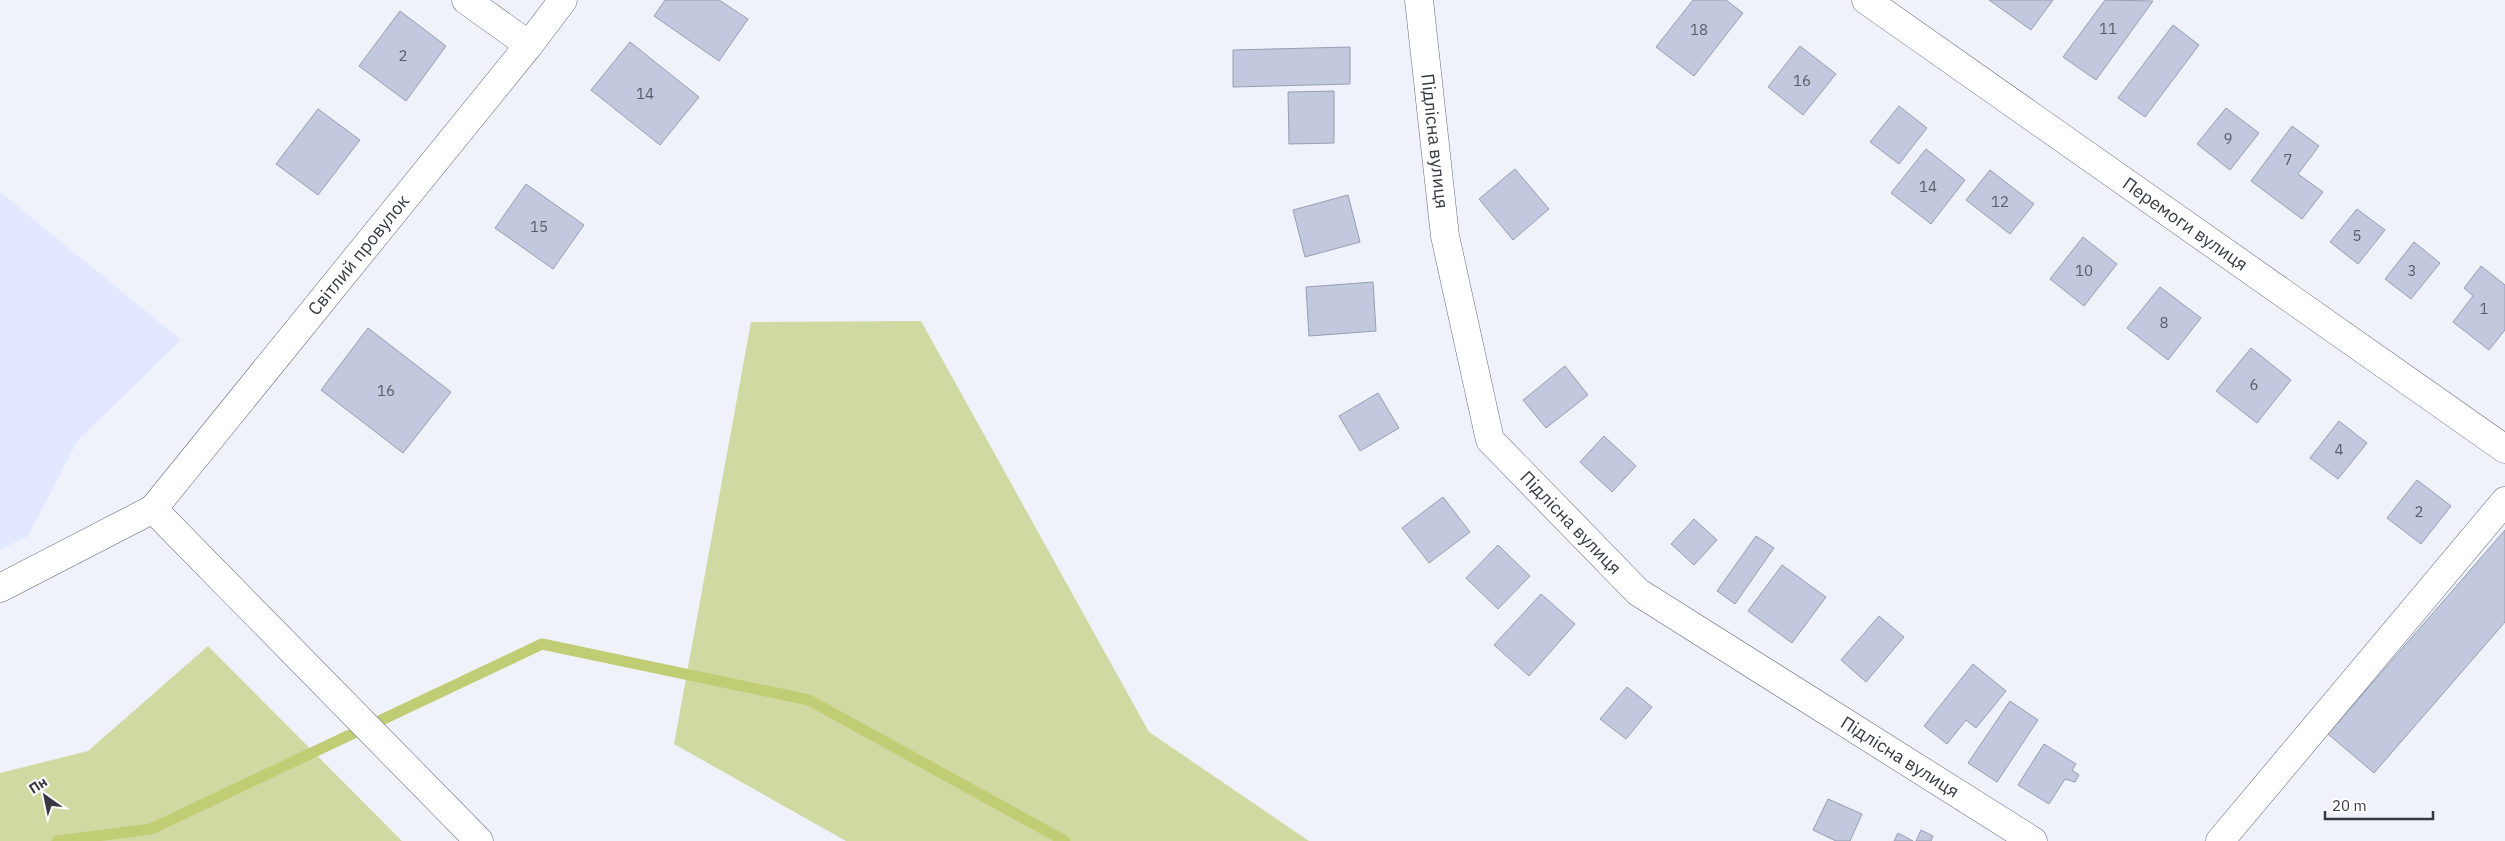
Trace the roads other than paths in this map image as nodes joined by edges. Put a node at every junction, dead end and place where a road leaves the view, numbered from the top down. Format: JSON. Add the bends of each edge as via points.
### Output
{"nodes":[{"id":1,"x":466,"y":0,"type":"edge"},
{"id":2,"x":563,"y":0,"type":"edge"},
{"id":3,"x":1420,"y":0,"type":"edge"},
{"id":4,"x":1866,"y":0,"type":"edge"},
{"id":5,"x":529,"y":45,"type":"junction"},
{"id":6,"x":2505,"y":449,"type":"edge"},
{"id":7,"x":2505,"y":501,"type":"edge"},
{"id":8,"x":154,"y":509,"type":"junction"},
{"id":9,"x":0,"y":588,"type":"edge"},
{"id":10,"x":479,"y":841,"type":"edge"},
{"id":11,"x":2033,"y":841,"type":"edge"},
{"id":12,"x":2220,"y":841,"type":"edge"}],
"edges":[{"from":1,"to":5,"type":"street"},
{"from":2,"to":5,"type":"street","name":"Світлий провулок"},
{"from":3,"to":11,"type":"street","name":"Підлісна вулиця","via":[[1446,236],[1490,440],[1638,592]]},
{"from":4,"to":6,"type":"street","name":"Перемоги вулиця"},
{"from":5,"to":8,"type":"street","name":"Світлий провулок"},
{"from":7,"to":12,"type":"street"},
{"from":8,"to":9,"type":"street"},
{"from":8,"to":10,"type":"street"}]}
